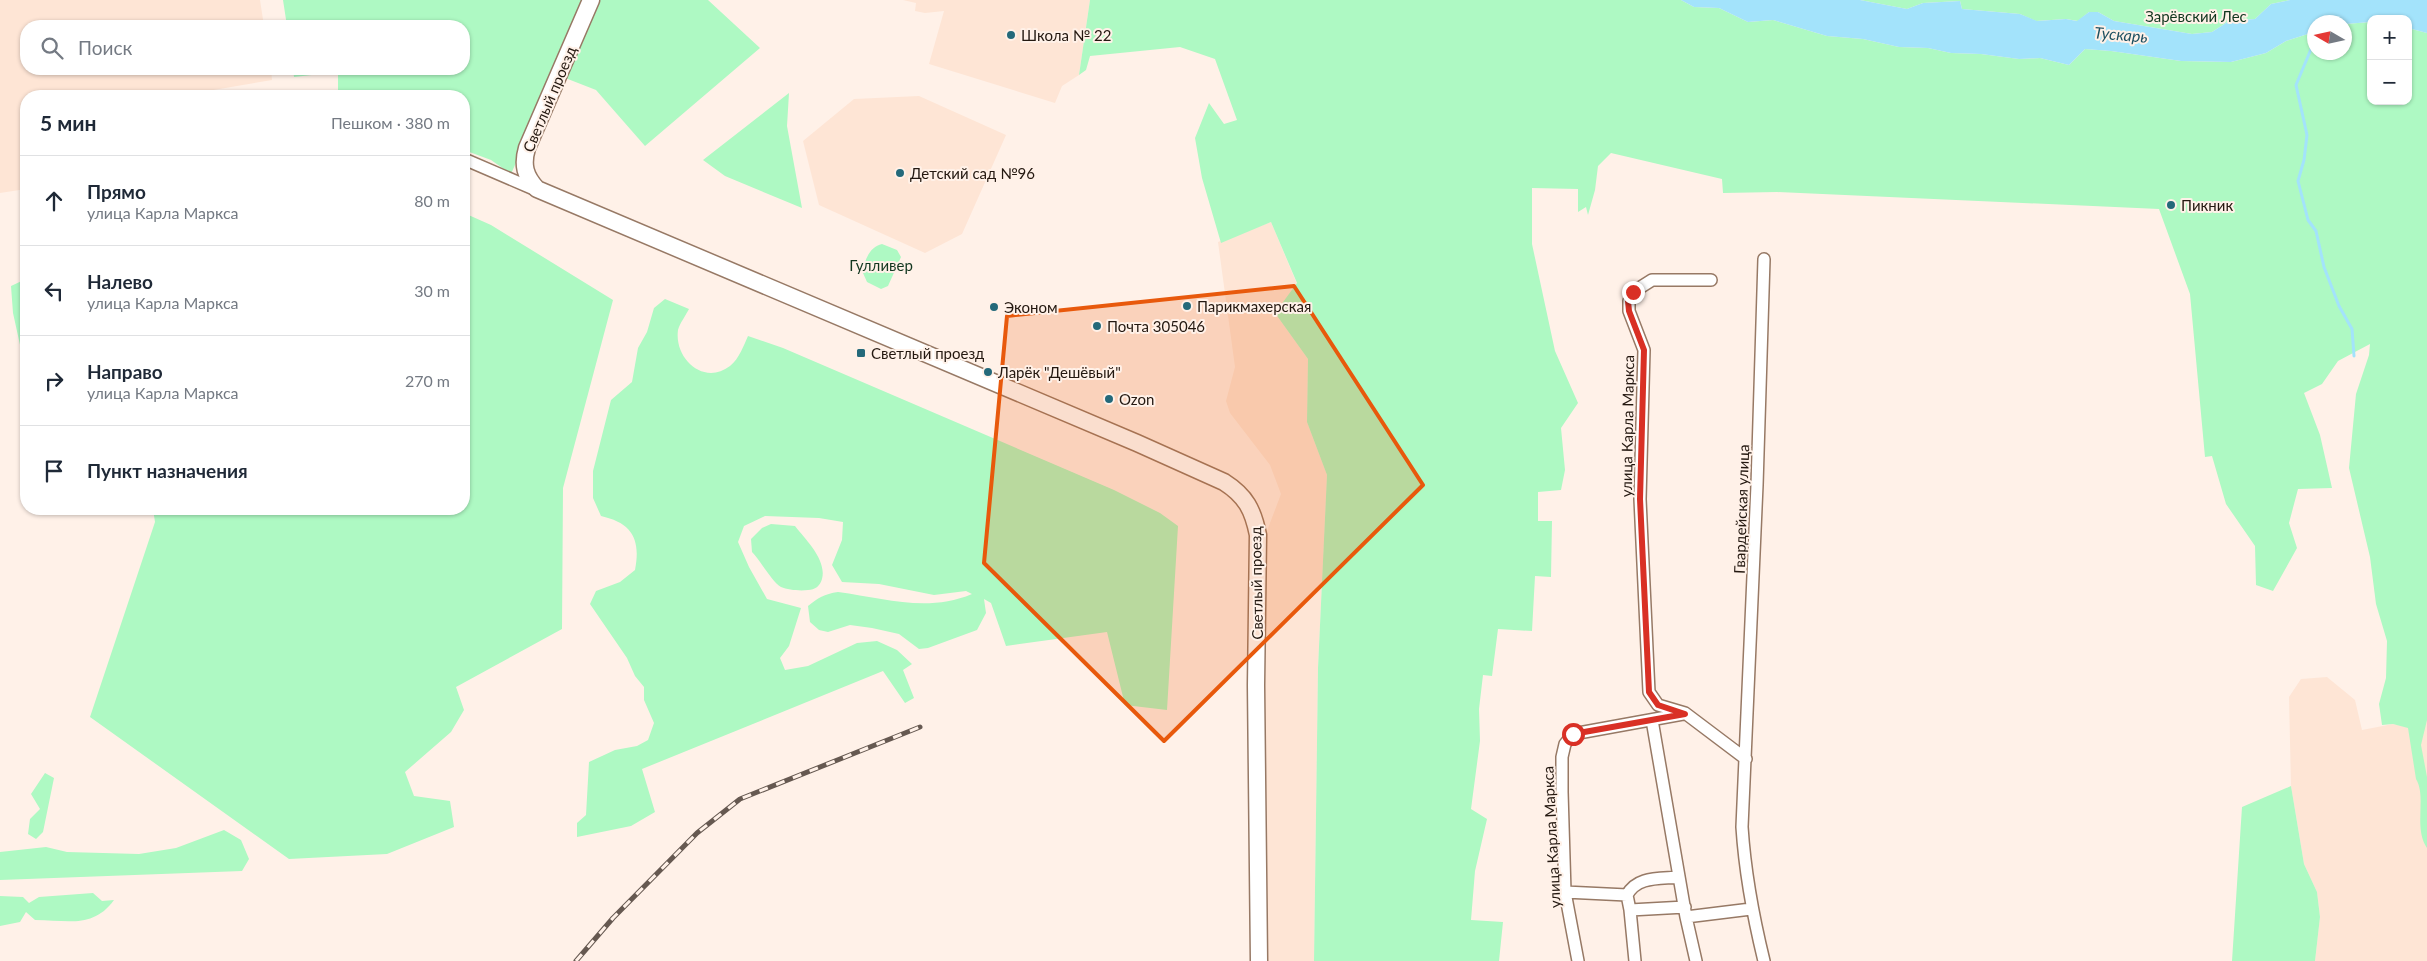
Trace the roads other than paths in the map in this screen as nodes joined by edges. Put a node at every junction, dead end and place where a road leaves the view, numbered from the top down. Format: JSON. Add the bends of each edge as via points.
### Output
{"nodes":[{"id":1,"x":591,"y":0,"type":"edge"},
{"id":2,"x":470,"y":162,"type":"edge"},
{"id":3,"x":547,"y":194,"type":"junction"},
{"id":4,"x":1764,"y":260,"type":"dead end"},
{"id":5,"x":1712,"y":280,"type":"dead end"},
{"id":6,"x":1685,"y":714,"type":"junction"},
{"id":7,"x":1652,"y":720,"type":"junction"},
{"id":8,"x":1746,"y":759,"type":"junction"},
{"id":9,"x":1679,"y":877,"type":"junction"},
{"id":10,"x":1566,"y":892,"type":"junction"},
{"id":11,"x":1626,"y":895,"type":"junction"},
{"id":12,"x":1751,"y":909,"type":"junction"},
{"id":13,"x":1630,"y":910,"type":"junction"},
{"id":14,"x":1685,"y":912,"type":"junction"},
{"id":15,"x":1259,"y":961,"type":"edge"},
{"id":16,"x":1578,"y":961,"type":"edge"},
{"id":17,"x":1634,"y":961,"type":"edge"},
{"id":18,"x":1696,"y":961,"type":"edge"},
{"id":19,"x":1764,"y":961,"type":"edge"}],
"edges":[{"from":1,"to":3,"type":"street","name":"Светлый проезд","via":[[524,159],[529,181]]},
{"from":2,"to":3,"type":"street"},
{"from":3,"to":15,"type":"street","name":"Светлый проезд","via":[[1137,443],[1224,482],[1247,501],[1254,513],[1258,534]]},
{"from":4,"to":8,"type":"street","name":"Гвардейская улица"},
{"from":5,"to":6,"type":"street","name":"улица Карла Маркса","via":[[1652,280],[1633,292],[1628,301],[1644,350],[1640,499],[1649,692],[1658,705]]},
{"from":6,"to":7,"type":"street","name":"улица Карла Маркса"},
{"from":6,"to":8,"type":"street","name":"улица Карла Маркса"},
{"from":7,"to":9,"type":"street"},
{"from":7,"to":10,"type":"street","name":"улица Карла Маркса","via":[[1573,734],[1565,744],[1562,792]]},
{"from":8,"to":12,"type":"street","via":[[1742,827]]},
{"from":9,"to":11,"type":"street","via":[[1640,880]]},
{"from":9,"to":14,"type":"street"},
{"from":10,"to":11,"type":"street"},
{"from":10,"to":16,"type":"street","name":"улица Карла Маркса"},
{"from":11,"to":13,"type":"street"},
{"from":12,"to":14,"type":"street"},
{"from":12,"to":19,"type":"street"},
{"from":13,"to":14,"type":"street"},
{"from":13,"to":17,"type":"street"},
{"from":14,"to":18,"type":"street"}]}
